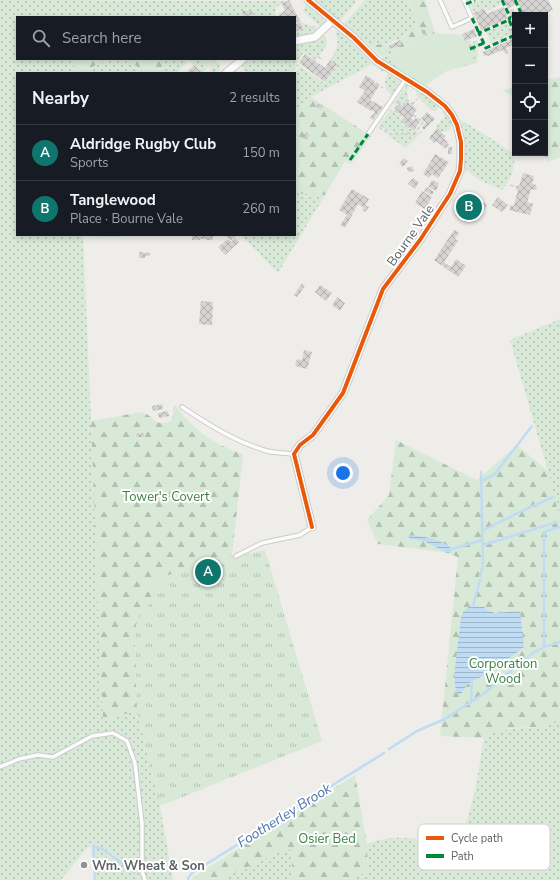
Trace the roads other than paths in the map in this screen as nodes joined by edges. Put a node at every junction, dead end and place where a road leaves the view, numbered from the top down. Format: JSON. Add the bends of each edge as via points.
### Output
{"nodes":[{"id":1,"x":308,"y":0,"type":"edge"},
{"id":2,"x":440,"y":0,"type":"edge"},
{"id":3,"x":464,"y":0,"type":"edge"},
{"id":4,"x":332,"y":21,"type":"junction"},
{"id":5,"x":296,"y":41,"type":"edge"},
{"id":6,"x":242,"y":60,"type":"edge"},
{"id":7,"x":227,"y":72,"type":"edge"},
{"id":8,"x":406,"y":79,"type":"junction"},
{"id":9,"x":368,"y":134,"type":"dead end"},
{"id":10,"x":182,"y":407,"type":"dead end"},
{"id":11,"x":294,"y":454,"type":"junction"},
{"id":12,"x":312,"y":527,"type":"joint"},
{"id":13,"x":236,"y":556,"type":"dead end"},
{"id":14,"x":0,"y":767,"type":"edge"},
{"id":15,"x":145,"y":880,"type":"edge"}],
"edges":[{"from":1,"to":4,"type":"street","name":"Bourne Vale"},
{"from":2,"to":3,"type":"lane","via":[[452,27],[472,18]]},
{"from":4,"to":5,"type":"street","via":[[315,37]]},
{"from":4,"to":8,"type":"street","name":"Bourne Vale","via":[[341,24],[377,61]]},
{"from":6,"to":7,"type":"street"},
{"from":8,"to":9,"type":"lane"},
{"from":8,"to":11,"type":"street","name":"Bourne Vale","via":[[445,106],[452,115],[461,142],[460,172],[450,194],[420,240],[383,289],[343,393],[313,435],[300,445]]},
{"from":10,"to":11,"type":"lane","via":[[208,425],[248,445],[268,451]]},
{"from":11,"to":12,"type":"street"},
{"from":12,"to":13,"type":"lane","via":[[300,534],[262,543]]},
{"from":14,"to":15,"type":"lane","via":[[38,755],[53,757],[92,736],[113,733],[127,741],[135,763],[142,824],[142,871]]}]}
